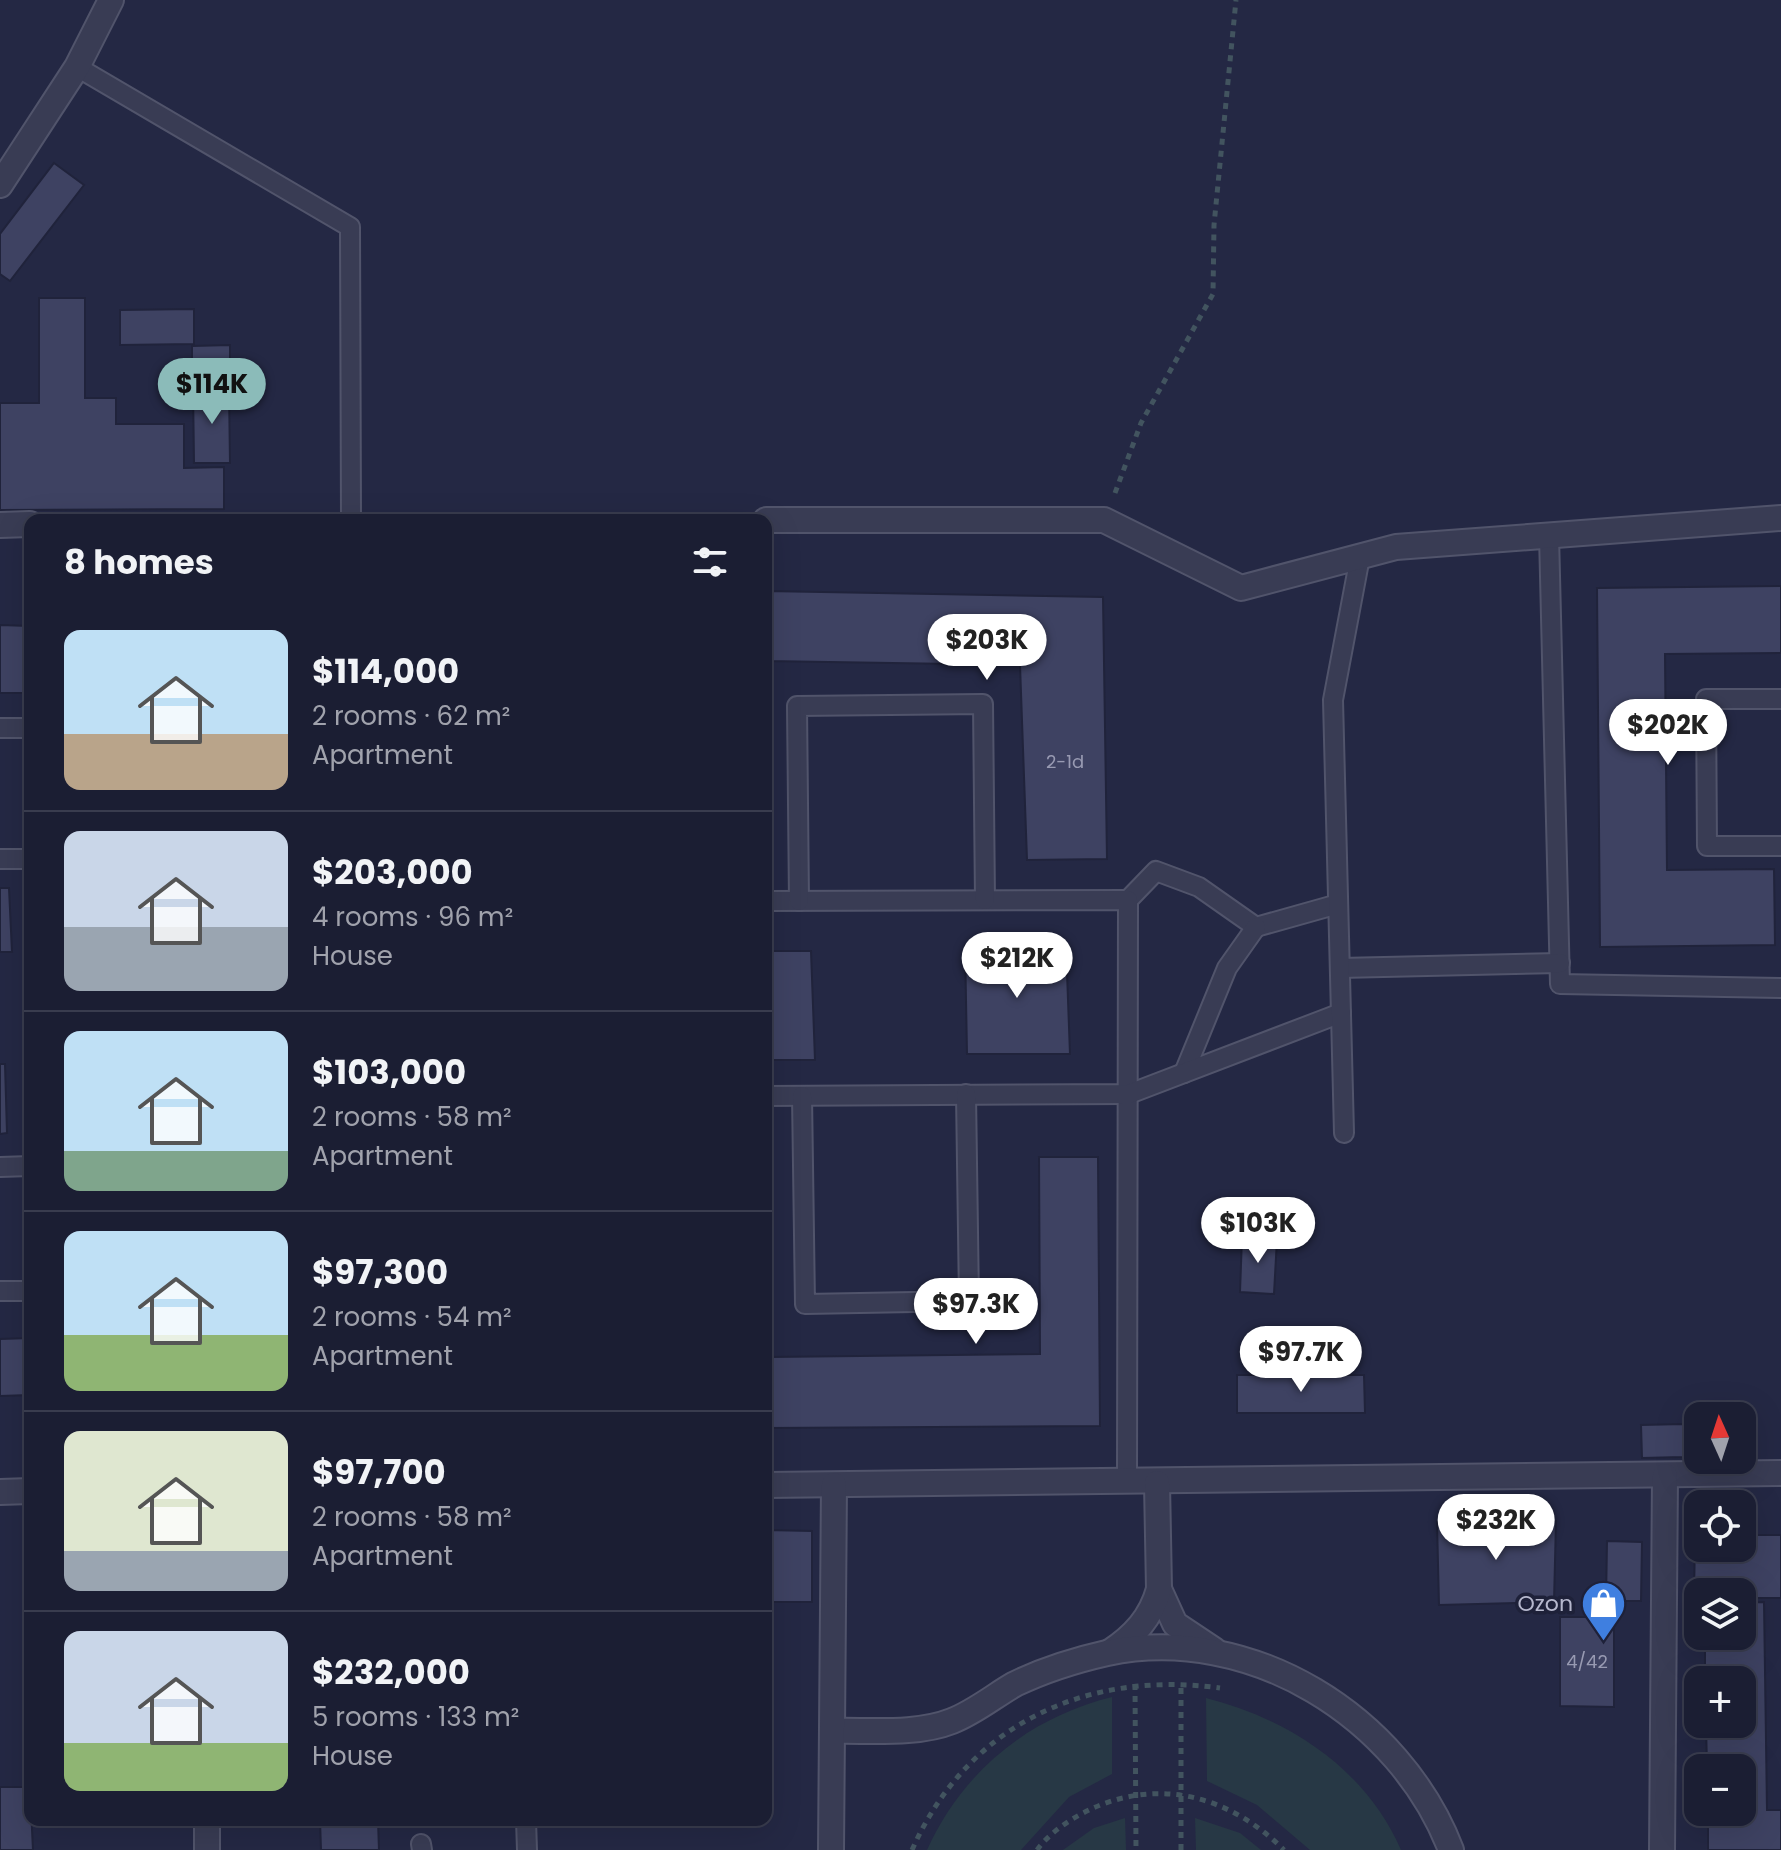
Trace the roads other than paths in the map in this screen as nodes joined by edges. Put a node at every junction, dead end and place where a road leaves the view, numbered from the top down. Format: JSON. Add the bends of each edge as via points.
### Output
{"nodes":[{"id":1,"x":111,"y":0,"type":"edge"},
{"id":2,"x":77,"y":67,"type":"junction"},
{"id":3,"x":0,"y":185,"type":"edge"},
{"id":4,"x":351,"y":514,"type":"edge"},
{"id":5,"x":1781,"y":518,"type":"edge"},
{"id":6,"x":772,"y":520,"type":"edge"},
{"id":7,"x":24,"y":524,"type":"edge"},
{"id":8,"x":0,"y":525,"type":"edge"},
{"id":9,"x":1549,"y":535,"type":"junction"},
{"id":10,"x":1360,"y":557,"type":"junction"},
{"id":11,"x":1781,"y":699,"type":"edge"},
{"id":12,"x":0,"y":728,"type":"edge"},
{"id":13,"x":24,"y":728,"type":"edge"},
{"id":14,"x":1781,"y":846,"type":"edge"},
{"id":15,"x":0,"y":859,"type":"edge"},
{"id":16,"x":24,"y":859,"type":"edge"},
{"id":17,"x":985,"y":900,"type":"junction"},
{"id":18,"x":1128,"y":900,"type":"junction"},
{"id":19,"x":772,"y":901,"type":"edge"},
{"id":20,"x":799,"y":901,"type":"junction"},
{"id":21,"x":1338,"y":904,"type":"junction"},
{"id":22,"x":1256,"y":927,"type":"junction"},
{"id":23,"x":1560,"y":963,"type":"junction"},
{"id":24,"x":1340,"y":968,"type":"junction"},
{"id":25,"x":1781,"y":988,"type":"edge"},
{"id":26,"x":1341,"y":1013,"type":"junction"},
{"id":27,"x":1184,"y":1073,"type":"junction"},
{"id":28,"x":966,"y":1094,"type":"junction"},
{"id":29,"x":1129,"y":1094,"type":"junction"},
{"id":30,"x":772,"y":1096,"type":"edge"},
{"id":31,"x":802,"y":1096,"type":"junction"},
{"id":32,"x":1344,"y":1133,"type":"dead end"},
{"id":33,"x":24,"y":1166,"type":"edge"},
{"id":34,"x":0,"y":1167,"type":"edge"},
{"id":35,"x":0,"y":1291,"type":"edge"},
{"id":36,"x":24,"y":1291,"type":"edge"},
{"id":37,"x":1781,"y":1473,"type":"edge"},
{"id":38,"x":1665,"y":1476,"type":"junction"},
{"id":39,"x":1127,"y":1483,"type":"junction"},
{"id":40,"x":1157,"y":1483,"type":"junction"},
{"id":41,"x":772,"y":1485,"type":"edge"},
{"id":42,"x":834,"y":1485,"type":"junction"},
{"id":43,"x":24,"y":1491,"type":"edge"},
{"id":44,"x":0,"y":1492,"type":"edge"},
{"id":45,"x":1159,"y":1589,"type":"junction"},
{"id":46,"x":1110,"y":1652,"type":"junction"},
{"id":47,"x":1222,"y":1655,"type":"junction"},
{"id":48,"x":832,"y":1731,"type":"junction"},
{"id":49,"x":207,"y":1826,"type":"edge"},
{"id":50,"x":526,"y":1826,"type":"edge"},
{"id":51,"x":526,"y":1849,"type":"edge"},
{"id":52,"x":207,"y":1850,"type":"edge"},
{"id":53,"x":831,"y":1850,"type":"edge"},
{"id":54,"x":1451,"y":1850,"type":"edge"},
{"id":55,"x":1662,"y":1850,"type":"edge"}],
"edges":[{"from":1,"to":2,"type":"street"},
{"from":2,"to":3,"type":"street"},
{"from":2,"to":4,"type":"lane","via":[[350,227]]},
{"from":5,"to":9,"type":"street"},
{"from":6,"to":10,"type":"street","via":[[1104,520],[1241,588]]},
{"from":7,"to":8,"type":"street"},
{"from":9,"to":10,"type":"street","via":[[1396,547]]},
{"from":9,"to":23,"type":"lane"},
{"from":10,"to":21,"type":"lane","via":[[1333,700]]},
{"from":11,"to":14,"type":"lane","via":[[1706,699],[1707,846]]},
{"from":12,"to":13,"type":"lane"},
{"from":15,"to":16,"type":"lane"},
{"from":17,"to":18,"type":"lane"},
{"from":17,"to":20,"type":"lane"},
{"from":17,"to":20,"type":"lane","via":[[983,704],[968,704],[797,706]]},
{"from":18,"to":22,"type":"lane","via":[[1156,871],[1199,887]]},
{"from":18,"to":29,"type":"lane"},
{"from":19,"to":20,"type":"lane"},
{"from":21,"to":22,"type":"lane"},
{"from":21,"to":24,"type":"lane"},
{"from":22,"to":27,"type":"lane","via":[[1227,968]]},
{"from":23,"to":24,"type":"lane"},
{"from":23,"to":25,"type":"lane","via":[[1560,984]]},
{"from":24,"to":26,"type":"lane"},
{"from":26,"to":27,"type":"lane"},
{"from":26,"to":32,"type":"lane"},
{"from":27,"to":29,"type":"lane"},
{"from":28,"to":29,"type":"lane"},
{"from":28,"to":31,"type":"lane"},
{"from":28,"to":31,"type":"lane","via":[[969,1301],[805,1304]]},
{"from":29,"to":39,"type":"lane"},
{"from":30,"to":31,"type":"lane"},
{"from":33,"to":34,"type":"lane"},
{"from":35,"to":36,"type":"lane"},
{"from":37,"to":38,"type":"street"},
{"from":38,"to":40,"type":"street"},
{"from":38,"to":55,"type":"street"},
{"from":39,"to":40,"type":"street"},
{"from":39,"to":42,"type":"street"},
{"from":40,"to":45,"type":"street"},
{"from":41,"to":42,"type":"street"},
{"from":42,"to":48,"type":"street"},
{"from":43,"to":44,"type":"street"},
{"from":45,"to":46,"type":"street","via":[[1144,1622]]},
{"from":45,"to":47,"type":"street","via":[[1175,1624]]},
{"from":46,"to":47,"type":"street","via":[[1160,1649]]},
{"from":46,"to":48,"type":"street","via":[[1015,1684],[950,1722]]},
{"from":47,"to":54,"type":"street","via":[[1304,1684],[1346,1710],[1384,1743],[1416,1782]]},
{"from":48,"to":53,"type":"street"},
{"from":49,"to":52,"type":"street"},
{"from":50,"to":51,"type":"lane"}]}
